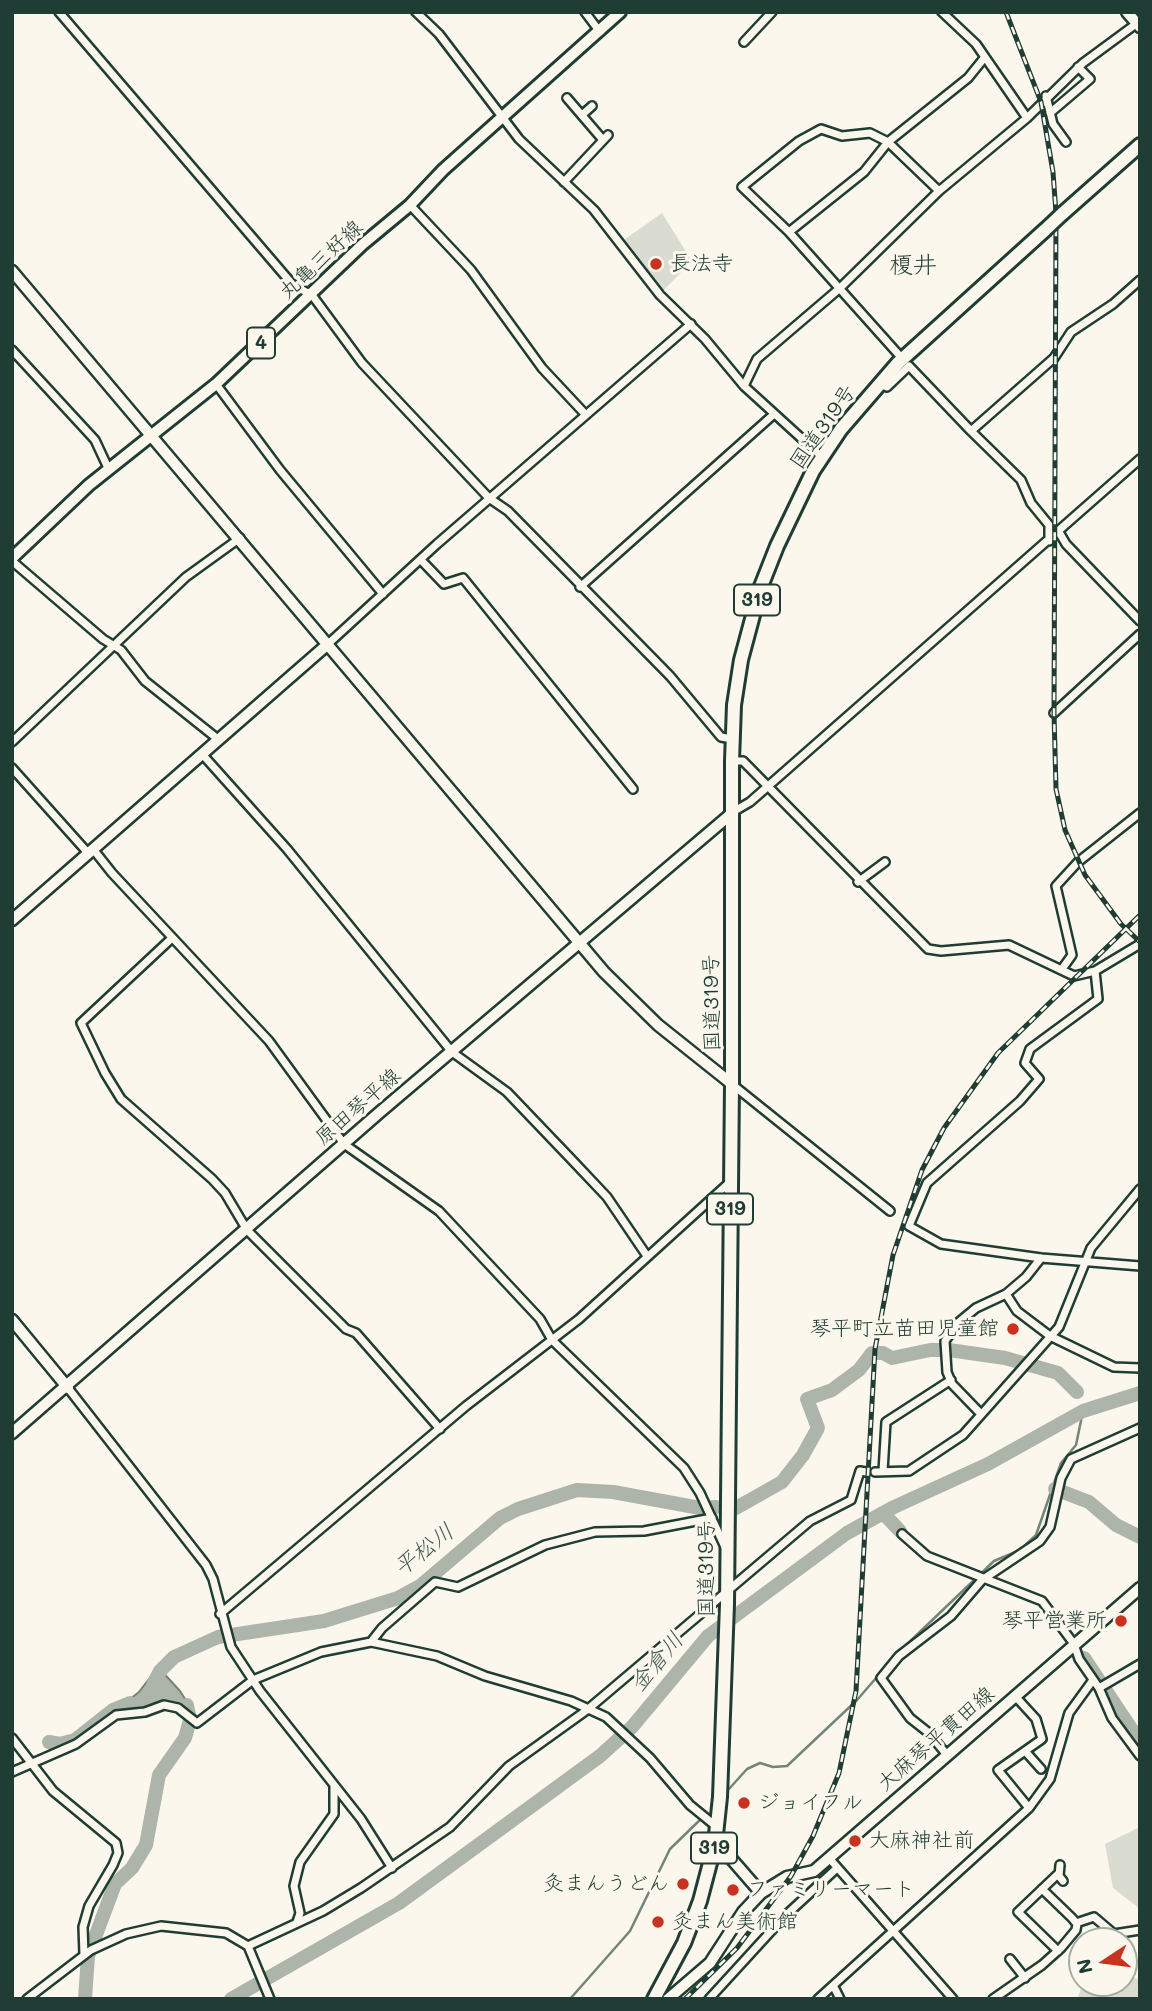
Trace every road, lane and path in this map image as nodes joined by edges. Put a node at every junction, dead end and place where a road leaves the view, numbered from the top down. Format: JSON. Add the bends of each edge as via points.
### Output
{"nodes":[{"id":1,"x":59,"y":12,"type":"edge"},
{"id":2,"x":416,"y":12,"type":"edge"},
{"id":3,"x":585,"y":12,"type":"edge"},
{"id":4,"x":620,"y":12,"type":"edge"},
{"id":5,"x":942,"y":12,"type":"edge"},
{"id":6,"x":1127,"y":12,"type":"edge"},
{"id":7,"x":769,"y":13,"type":"edge"},
{"id":8,"x":1139,"y":24,"type":"edge"},
{"id":9,"x":600,"y":32,"type":"junction"},
{"id":10,"x":744,"y":42,"type":"dead end"},
{"id":11,"x":985,"y":57,"type":"junction"},
{"id":12,"x":1079,"y":66,"type":"junction"},
{"id":13,"x":1046,"y":96,"type":"junction"},
{"id":14,"x":568,"y":98,"type":"dead end"},
{"id":15,"x":592,"y":106,"type":"dead end"},
{"id":16,"x":1050,"y":113,"type":"junction"},
{"id":17,"x":582,"y":115,"type":"junction"},
{"id":18,"x":1027,"y":118,"type":"junction"},
{"id":19,"x":503,"y":120,"type":"junction"},
{"id":20,"x":888,"y":142,"type":"junction"},
{"id":21,"x":1066,"y":142,"type":"dead end"},
{"id":22,"x":1140,"y":145,"type":"edge"},
{"id":23,"x":564,"y":182,"type":"junction"},
{"id":24,"x":939,"y":191,"type":"junction"},
{"id":25,"x":411,"y":205,"type":"junction"},
{"id":26,"x":789,"y":232,"type":"junction"},
{"id":27,"x":15,"y":277,"type":"edge"},
{"id":28,"x":1140,"y":280,"type":"edge"},
{"id":29,"x":840,"y":288,"type":"junction"},
{"id":30,"x":312,"y":295,"type":"junction"},
{"id":31,"x":691,"y":324,"type":"junction"},
{"id":32,"x":12,"y":350,"type":"edge"},
{"id":33,"x":899,"y":355,"type":"dead end"},
{"id":34,"x":878,"y":383,"type":"junction"},
{"id":35,"x":216,"y":384,"type":"junction"},
{"id":36,"x":744,"y":386,"type":"junction"},
{"id":37,"x":586,"y":415,"type":"junction"},
{"id":38,"x":773,"y":415,"type":"junction"},
{"id":39,"x":971,"y":431,"type":"junction"},
{"id":40,"x":154,"y":435,"type":"junction"},
{"id":41,"x":822,"y":457,"type":"junction"},
{"id":42,"x":1140,"y":459,"type":"edge"},
{"id":43,"x":109,"y":470,"type":"junction"},
{"id":44,"x":489,"y":498,"type":"junction"},
{"id":45,"x":1059,"y":532,"type":"junction"},
{"id":46,"x":240,"y":538,"type":"junction"},
{"id":47,"x":1049,"y":541,"type":"junction"},
{"id":48,"x":12,"y":559,"type":"edge"},
{"id":49,"x":421,"y":560,"type":"junction"},
{"id":50,"x":580,"y":587,"type":"junction"},
{"id":51,"x":383,"y":594,"type":"junction"},
{"id":52,"x":1140,"y":621,"type":"edge"},
{"id":53,"x":1140,"y":634,"type":"edge"},
{"id":54,"x":328,"y":644,"type":"junction"},
{"id":55,"x":114,"y":645,"type":"junction"},
{"id":56,"x":1054,"y":713,"type":"dead end"},
{"id":57,"x":732,"y":739,"type":"junction"},
{"id":58,"x":219,"y":740,"type":"junction"},
{"id":59,"x":12,"y":742,"type":"edge"},
{"id":60,"x":202,"y":754,"type":"junction"},
{"id":61,"x":732,"y":761,"type":"junction"},
{"id":62,"x":12,"y":768,"type":"edge"},
{"id":63,"x":767,"y":787,"type":"junction"},
{"id":64,"x":633,"y":789,"type":"dead end"},
{"id":65,"x":1140,"y":813,"type":"edge"},
{"id":66,"x":731,"y":814,"type":"junction"},
{"id":67,"x":91,"y":851,"type":"junction"},
{"id":68,"x":885,"y":862,"type":"dead end"},
{"id":69,"x":858,"y":882,"type":"junction"},
{"id":70,"x":12,"y":919,"type":"edge"},
{"id":71,"x":172,"y":938,"type":"junction"},
{"id":72,"x":581,"y":943,"type":"junction"},
{"id":73,"x":1140,"y":944,"type":"edge"},
{"id":74,"x":1062,"y":969,"type":"junction"},
{"id":75,"x":1095,"y":971,"type":"junction"},
{"id":76,"x":452,"y":1052,"type":"junction"},
{"id":77,"x":732,"y":1084,"type":"junction"},
{"id":78,"x":344,"y":1144,"type":"junction"},
{"id":79,"x":730,"y":1182,"type":"junction"},
{"id":80,"x":1140,"y":1189,"type":"edge"},
{"id":81,"x":890,"y":1211,"type":"dead end"},
{"id":82,"x":247,"y":1230,"type":"junction"},
{"id":83,"x":647,"y":1256,"type":"junction"},
{"id":84,"x":1041,"y":1258,"type":"junction"},
{"id":85,"x":1084,"y":1262,"type":"junction"},
{"id":86,"x":1140,"y":1266,"type":"edge"},
{"id":87,"x":1006,"y":1294,"type":"junction"},
{"id":88,"x":12,"y":1320,"type":"edge"},
{"id":89,"x":1050,"y":1336,"type":"junction"},
{"id":90,"x":552,"y":1340,"type":"junction"},
{"id":91,"x":1140,"y":1368,"type":"edge"},
{"id":92,"x":951,"y":1380,"type":"junction"},
{"id":93,"x":68,"y":1388,"type":"junction"},
{"id":94,"x":981,"y":1413,"type":"junction"},
{"id":95,"x":1140,"y":1428,"type":"edge"},
{"id":96,"x":440,"y":1429,"type":"junction"},
{"id":97,"x":12,"y":1433,"type":"edge"},
{"id":98,"x":866,"y":1472,"type":"dead end"},
{"id":99,"x":712,"y":1518,"type":"junction"},
{"id":100,"x":902,"y":1534,"type":"dead end"},
{"id":101,"x":725,"y":1547,"type":"junction"},
{"id":102,"x":982,"y":1580,"type":"junction"},
{"id":103,"x":1140,"y":1588,"type":"edge"},
{"id":104,"x":727,"y":1597,"type":"junction"},
{"id":105,"x":220,"y":1614,"type":"junction"},
{"id":106,"x":371,"y":1642,"type":"junction"},
{"id":107,"x":1074,"y":1644,"type":"junction"},
{"id":108,"x":1140,"y":1664,"type":"edge"},
{"id":109,"x":253,"y":1680,"type":"junction"},
{"id":110,"x":1093,"y":1680,"type":"junction"},
{"id":111,"x":1099,"y":1688,"type":"junction"},
{"id":112,"x":1015,"y":1696,"type":"junction"},
{"id":113,"x":587,"y":1710,"type":"junction"},
{"id":114,"x":12,"y":1738,"type":"edge"},
{"id":115,"x":1025,"y":1751,"type":"junction"},
{"id":116,"x":947,"y":1755,"type":"junction"},
{"id":117,"x":1140,"y":1756,"type":"edge"},
{"id":118,"x":30,"y":1763,"type":"junction"},
{"id":119,"x":1041,"y":1769,"type":"dead end"},
{"id":120,"x":12,"y":1772,"type":"edge"},
{"id":121,"x":332,"y":1782,"type":"junction"},
{"id":122,"x":1029,"y":1808,"type":"junction"},
{"id":123,"x":716,"y":1834,"type":"junction"},
{"id":124,"x":829,"y":1858,"type":"junction"},
{"id":125,"x":392,"y":1868,"type":"junction"},
{"id":126,"x":837,"y":1868,"type":"junction"},
{"id":127,"x":1061,"y":1873,"type":"dead end"},
{"id":128,"x":1042,"y":1889,"type":"junction"},
{"id":129,"x":761,"y":1892,"type":"junction"},
{"id":130,"x":297,"y":1922,"type":"junction"},
{"id":131,"x":1076,"y":1923,"type":"junction"},
{"id":132,"x":1106,"y":1927,"type":"edge"},
{"id":133,"x":894,"y":1931,"type":"junction"},
{"id":134,"x":247,"y":1946,"type":"junction"},
{"id":135,"x":1058,"y":1951,"type":"junction"},
{"id":136,"x":84,"y":1955,"type":"junction"},
{"id":137,"x":1010,"y":1959,"type":"dead end"},
{"id":138,"x":1025,"y":1978,"type":"junction"},
{"id":139,"x":834,"y":1987,"type":"junction"},
{"id":140,"x":27,"y":1999,"type":"edge"},
{"id":141,"x":270,"y":1999,"type":"edge"},
{"id":142,"x":654,"y":1999,"type":"edge"},
{"id":143,"x":668,"y":1999,"type":"edge"},
{"id":144,"x":709,"y":1999,"type":"edge"},
{"id":145,"x":818,"y":1999,"type":"edge"},
{"id":146,"x":840,"y":1999,"type":"edge"},
{"id":147,"x":953,"y":1999,"type":"edge"},
{"id":148,"x":993,"y":1999,"type":"edge"}],
"edges":[{"from":1,"to":30,"type":"street","via":[[293,285]]},
{"from":2,"to":19,"type":"street","via":[[439,34]]},
{"from":3,"to":9,"type":"street"},
{"from":4,"to":9,"type":"main road","name":"丸亀三好線","number":"4"},
{"from":5,"to":11,"type":"street"},
{"from":6,"to":8,"type":"street"},
{"from":7,"to":10,"type":"street"},
{"from":8,"to":12,"type":"street"},
{"from":9,"to":19,"type":"main road","name":"丸亀三好線","number":"4"},
{"from":11,"to":18,"type":"street"},
{"from":11,"to":20,"type":"street","via":[[968,78]]},
{"from":12,"to":13,"type":"street"},
{"from":12,"to":16,"type":"street","via":[[1090,79]]},
{"from":13,"to":16,"type":"street"},
{"from":13,"to":18,"type":"street"},
{"from":14,"to":17,"type":"street"},
{"from":15,"to":17,"type":"street"},
{"from":16,"to":21,"type":"street"},
{"from":17,"to":23,"type":"street","via":[[606,137],[588,164]]},
{"from":18,"to":24,"type":"street"},
{"from":19,"to":23,"type":"street"},
{"from":19,"to":25,"type":"main road","name":"丸亀三好線","number":"4","via":[[443,170]]},
{"from":20,"to":24,"type":"street"},
{"from":20,"to":26,"type":"street","via":[[864,173]]},
{"from":20,"to":26,"type":"street","via":[[863,132],[842,136],[821,129],[742,187]]},
{"from":22,"to":34,"type":"highway","name":"国道319号","number":"319","bridge":true},
{"from":23,"to":31,"type":"street","via":[[594,210],[660,295]]},
{"from":24,"to":29,"type":"street"},
{"from":25,"to":30,"type":"main road","name":"丸亀三好線","number":"4"},
{"from":25,"to":37,"type":"street","via":[[471,270],[542,368]]},
{"from":26,"to":29,"type":"street"},
{"from":27,"to":40,"type":"street"},
{"from":28,"to":39,"type":"street","via":[[1071,332],[1054,358]]},
{"from":29,"to":33,"type":"street"},
{"from":29,"to":36,"type":"street","via":[[757,359]]},
{"from":30,"to":35,"type":"main road","name":"丸亀三好線","number":"4"},
{"from":30,"to":44,"type":"street","via":[[348,346]]},
{"from":31,"to":36,"type":"street"},
{"from":31,"to":37,"type":"street"},
{"from":32,"to":43,"type":"street","via":[[95,440]]},
{"from":34,"to":39,"type":"street","via":[[887,387],[909,366]]},
{"from":34,"to":41,"type":"highway","name":"国道319号","number":"319"},
{"from":35,"to":40,"type":"main road","name":"丸亀三好線","number":"4"},
{"from":35,"to":51,"type":"street"},
{"from":36,"to":38,"type":"street"},
{"from":37,"to":44,"type":"street"},
{"from":38,"to":41,"type":"street"},
{"from":38,"to":50,"type":"street"},
{"from":39,"to":47,"type":"street","via":[[1021,480],[1031,503],[1049,525]]},
{"from":40,"to":43,"type":"main road","name":"丸亀三好線","number":"4"},
{"from":40,"to":46,"type":"street"},
{"from":41,"to":57,"type":"highway","name":"国道319号","number":"319","via":[[796,503],[760,589],[737,681]]},
{"from":42,"to":45,"type":"street"},
{"from":43,"to":48,"type":"main road","name":"丸亀三好線","number":"4"},
{"from":44,"to":49,"type":"street"},
{"from":44,"to":50,"type":"street","via":[[508,511]]},
{"from":45,"to":47,"type":"street"},
{"from":45,"to":52,"type":"street"},
{"from":46,"to":54,"type":"street"},
{"from":46,"to":55,"type":"street","via":[[186,577]]},
{"from":47,"to":63,"type":"street"},
{"from":48,"to":55,"type":"street"},
{"from":49,"to":51,"type":"street"},
{"from":49,"to":64,"type":"street","via":[[444,584],[463,578]]},
{"from":50,"to":57,"type":"street","via":[[670,676],[721,737]]},
{"from":51,"to":54,"type":"street"},
{"from":53,"to":56,"type":"street"},
{"from":54,"to":58,"type":"street"},
{"from":54,"to":72,"type":"street"},
{"from":55,"to":58,"type":"street","via":[[145,681]]},
{"from":55,"to":59,"type":"street"},
{"from":57,"to":61,"type":"highway","name":"国道319号","number":"319"},
{"from":58,"to":60,"type":"street"},
{"from":60,"to":67,"type":"street"},
{"from":60,"to":76,"type":"street","via":[[287,849]]},
{"from":61,"to":63,"type":"street","via":[[743,761]]},
{"from":61,"to":66,"type":"highway","name":"国道319号","number":"319"},
{"from":62,"to":67,"type":"street"},
{"from":63,"to":66,"type":"street"},
{"from":63,"to":69,"type":"street"},
{"from":65,"to":74,"type":"street","via":[[1078,862],[1056,886],[1072,955]]},
{"from":66,"to":72,"type":"street","name":"原田琴平線"},
{"from":66,"to":77,"type":"highway","name":"国道319号","number":"319"},
{"from":67,"to":70,"type":"street"},
{"from":67,"to":71,"type":"street"},
{"from":68,"to":69,"type":"street"},
{"from":69,"to":74,"type":"street","via":[[928,949],[1009,945]]},
{"from":71,"to":78,"type":"street","via":[[269,1041]]},
{"from":71,"to":82,"type":"street","via":[[81,1023],[121,1099],[212,1179]]},
{"from":72,"to":76,"type":"street","name":"原田琴平線"},
{"from":72,"to":77,"type":"street","via":[[657,1025]]},
{"from":73,"to":75,"type":"street"},
{"from":74,"to":75,"type":"street","via":[[1073,976]]},
{"from":75,"to":84,"type":"street","via":[[1098,999],[1030,1049],[1025,1063],[1039,1079],[927,1183],[909,1226],[941,1244]]},
{"from":76,"to":78,"type":"street","name":"原田琴平線"},
{"from":76,"to":83,"type":"street","via":[[507,1092],[607,1197]]},
{"from":77,"to":79,"type":"highway","name":"国道319号","number":"319"},
{"from":77,"to":81,"type":"street"},
{"from":78,"to":82,"type":"street","name":"原田琴平線"},
{"from":78,"to":90,"type":"street","via":[[439,1211],[540,1319]]},
{"from":79,"to":83,"type":"street"},
{"from":79,"to":101,"type":"highway","name":"国道319号","number":"319"},
{"from":80,"to":85,"type":"street"},
{"from":82,"to":93,"type":"street","name":"原田琴平線"},
{"from":82,"to":96,"type":"street","via":[[346,1329],[356,1333]]},
{"from":83,"to":90,"type":"street"},
{"from":84,"to":85,"type":"street"},
{"from":84,"to":87,"type":"street"},
{"from":85,"to":86,"type":"street"},
{"from":85,"to":89,"type":"street","via":[[1059,1327]]},
{"from":87,"to":89,"type":"street","via":[[1017,1311]]},
{"from":87,"to":92,"type":"street","via":[[976,1308],[950,1333],[944,1356]]},
{"from":88,"to":93,"type":"street"},
{"from":89,"to":91,"type":"street","via":[[1114,1367]]},
{"from":89,"to":94,"type":"street"},
{"from":90,"to":96,"type":"street"},
{"from":90,"to":99,"type":"street","via":[[684,1468]]},
{"from":92,"to":94,"type":"street"},
{"from":92,"to":94,"type":"street","via":[[886,1422],[879,1471],[909,1471],[931,1459]]},
{"from":93,"to":97,"type":"street","name":"原田琴平線"},
{"from":93,"to":105,"type":"street","via":[[206,1565]]},
{"from":95,"to":102,"type":"street","via":[[1071,1459],[1060,1478],[1050,1527],[1040,1541]]},
{"from":96,"to":105,"type":"street"},
{"from":98,"to":104,"type":"street","via":[[860,1471],[851,1500],[810,1521]]},
{"from":99,"to":101,"type":"street"},
{"from":99,"to":106,"type":"street","via":[[643,1531],[596,1532],[545,1545],[458,1587],[435,1582]]},
{"from":100,"to":102,"type":"street","via":[[927,1556]]},
{"from":101,"to":104,"type":"highway","name":"国道319号","number":"319"},
{"from":102,"to":107,"type":"street","via":[[1042,1601]]},
{"from":102,"to":116,"type":"street","via":[[951,1616],[899,1656],[881,1678],[910,1718]]},
{"from":103,"to":107,"type":"street","name":"大麻琴平貫田線"},
{"from":104,"to":113,"type":"street"},
{"from":104,"to":123,"type":"highway","name":"国道319号","number":"319"},
{"from":105,"to":109,"type":"street","via":[[231,1647]]},
{"from":106,"to":109,"type":"street","via":[[321,1652]]},
{"from":106,"to":113,"type":"street","via":[[437,1656]]},
{"from":107,"to":110,"type":"street"},
{"from":107,"to":112,"type":"street","name":"大麻琴平貫田線"},
{"from":108,"to":111,"type":"street"},
{"from":109,"to":118,"type":"street","via":[[197,1723],[178,1708],[164,1705],[116,1715],[76,1744]]},
{"from":109,"to":121,"type":"street"},
{"from":110,"to":111,"type":"street"},
{"from":110,"to":122,"type":"street","via":[[1069,1713],[1050,1779]]},
{"from":111,"to":117,"type":"street","via":[[1112,1718]]},
{"from":112,"to":115,"type":"street","via":[[1031,1712],[1042,1739]]},
{"from":112,"to":116,"type":"street","name":"大麻琴平貫田線"},
{"from":113,"to":123,"type":"street","via":[[606,1717],[645,1752]]},
{"from":113,"to":125,"type":"street","via":[[509,1766],[450,1827]]},
{"from":114,"to":118,"type":"street"},
{"from":115,"to":119,"type":"street"},
{"from":115,"to":122,"type":"street","via":[[998,1770]]},
{"from":116,"to":124,"type":"street","name":"大麻琴平貫田線"},
{"from":118,"to":120,"type":"street"},
{"from":118,"to":136,"type":"street","via":[[53,1791],[116,1843],[118,1853],[89,1906],[83,1927]]},
{"from":121,"to":125,"type":"street"},
{"from":121,"to":130,"type":"street","via":[[334,1814],[300,1862],[294,1886],[300,1913]]},
{"from":122,"to":133,"type":"street"},
{"from":123,"to":129,"type":"street"},
{"from":123,"to":142,"type":"highway","name":"国道319号","number":"319","via":[[693,1921]]},
{"from":124,"to":126,"type":"street"},
{"from":124,"to":129,"type":"street","name":"大麻琴平貫田線","via":[[814,1871],[787,1877]]},
{"from":125,"to":130,"type":"street"},
{"from":126,"to":133,"type":"street"},
{"from":126,"to":144,"type":"street","via":[[784,1917]]},
{"from":127,"to":128,"type":"street"},
{"from":128,"to":131,"type":"street"},
{"from":128,"to":135,"type":"street","via":[[1018,1912]]},
{"from":129,"to":143,"type":"street","name":"大麻琴平貫田線","via":[[710,1963]]},
{"from":130,"to":134,"type":"street"},
{"from":131,"to":132,"type":"street","via":[[1094,1917]]},
{"from":131,"to":135,"type":"street","via":[[1076,1930]]},
{"from":133,"to":139,"type":"street"},
{"from":133,"to":147,"type":"street"},
{"from":134,"to":136,"type":"street","via":[[226,1933],[162,1926],[126,1934]]},
{"from":134,"to":141,"type":"street"},
{"from":135,"to":138,"type":"street"},
{"from":136,"to":140,"type":"street"},
{"from":137,"to":138,"type":"street"},
{"from":138,"to":148,"type":"street"},
{"from":139,"to":145,"type":"street"},
{"from":139,"to":146,"type":"street"}]}
